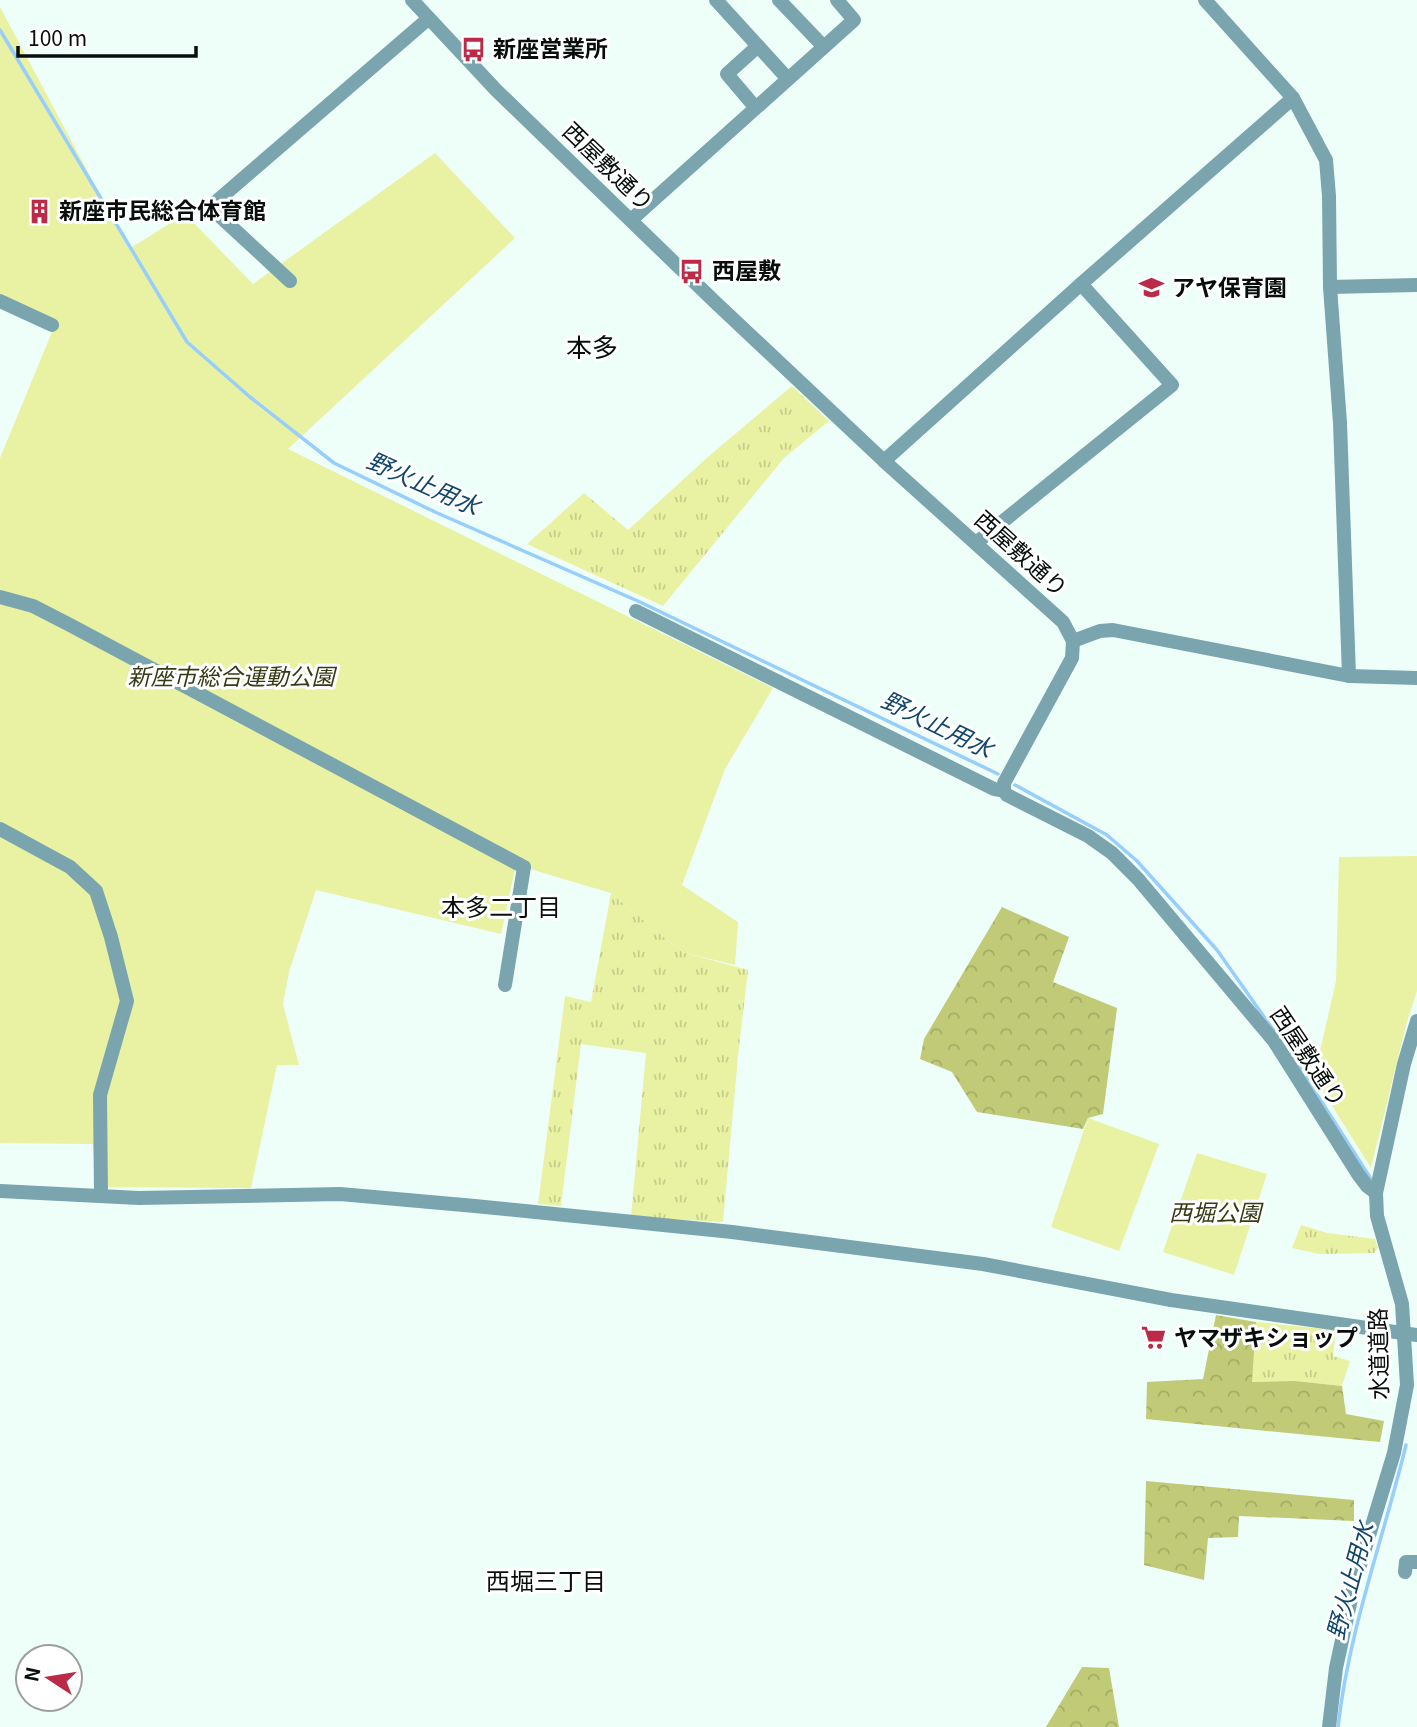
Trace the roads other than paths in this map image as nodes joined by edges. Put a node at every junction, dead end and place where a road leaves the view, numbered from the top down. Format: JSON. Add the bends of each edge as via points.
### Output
{"nodes":[{"id":1,"x":412,"y":0,"type":"edge"},
{"id":2,"x":716,"y":0,"type":"edge"},
{"id":3,"x":779,"y":0,"type":"edge"},
{"id":4,"x":837,"y":0,"type":"edge"},
{"id":5,"x":1205,"y":0,"type":"edge"},
{"id":6,"x":428,"y":19,"type":"junction"},
{"id":7,"x":758,"y":46,"type":"junction"},
{"id":8,"x":824,"y":47,"type":"junction"},
{"id":9,"x":788,"y":79,"type":"junction"},
{"id":10,"x":1293,"y":98,"type":"junction"},
{"id":11,"x":755,"y":107,"type":"junction"},
{"id":12,"x":631,"y":220,"type":"junction"},
{"id":13,"x":290,"y":281,"type":"dead end"},
{"id":14,"x":1080,"y":284,"type":"junction"},
{"id":15,"x":1417,"y":285,"type":"edge"},
{"id":16,"x":1330,"y":287,"type":"junction"},
{"id":17,"x":0,"y":301,"type":"edge"},
{"id":18,"x":52,"y":325,"type":"dead end"},
{"id":19,"x":884,"y":461,"type":"junction"},
{"id":20,"x":976,"y":543,"type":"junction"},
{"id":21,"x":0,"y":597,"type":"edge"},
{"id":22,"x":636,"y":611,"type":"dead end"},
{"id":23,"x":1073,"y":641,"type":"junction"},
{"id":24,"x":1349,"y":676,"type":"junction"},
{"id":25,"x":1417,"y":678,"type":"edge"},
{"id":26,"x":1004,"y":791,"type":"junction"},
{"id":27,"x":0,"y":829,"type":"edge"},
{"id":28,"x":505,"y":985,"type":"dead end"},
{"id":29,"x":1417,"y":1021,"type":"edge"},
{"id":30,"x":0,"y":1191,"type":"edge"},
{"id":31,"x":1376,"y":1193,"type":"junction"},
{"id":32,"x":102,"y":1196,"type":"junction"},
{"id":33,"x":1411,"y":1334,"type":"edge"},
{"id":34,"x":1417,"y":1562,"type":"edge"},
{"id":35,"x":1405,"y":1573,"type":"dead end"},
{"id":36,"x":1329,"y":1727,"type":"edge"}],
"edges":[{"from":1,"to":6,"type":"street","name":"西屋敷通り"},
{"from":2,"to":7,"type":"street"},
{"from":3,"to":8,"type":"street"},
{"from":4,"to":8,"type":"street","via":[[854,20]]},
{"from":5,"to":10,"type":"street"},
{"from":6,"to":12,"type":"street","name":"西屋敷通り"},
{"from":6,"to":13,"type":"street","via":[[210,207]]},
{"from":7,"to":9,"type":"street"},
{"from":7,"to":11,"type":"street","via":[[727,74]]},
{"from":8,"to":9,"type":"street"},
{"from":9,"to":11,"type":"street"},
{"from":10,"to":14,"type":"street"},
{"from":10,"to":16,"type":"street","via":[[1325,160]]},
{"from":11,"to":12,"type":"street"},
{"from":12,"to":19,"type":"street","name":"西屋敷通り"},
{"from":14,"to":19,"type":"street"},
{"from":14,"to":20,"type":"street","via":[[1172,385]]},
{"from":15,"to":16,"type":"street"},
{"from":16,"to":24,"type":"street"},
{"from":17,"to":18,"type":"street"},
{"from":19,"to":20,"type":"street","name":"西屋敷通り"},
{"from":20,"to":23,"type":"street","name":"西屋敷通り","via":[[1063,622]]},
{"from":21,"to":28,"type":"street","via":[[33,606],[70,625],[524,867]]},
{"from":22,"to":26,"type":"street","name":"西屋敷通り"},
{"from":23,"to":24,"type":"street","via":[[1113,630]]},
{"from":23,"to":26,"type":"street","via":[[1066,671],[1004,783]]},
{"from":24,"to":25,"type":"street"},
{"from":26,"to":31,"type":"street","name":"西屋敷通り","via":[[1088,836],[1138,879],[1274,1041],[1358,1174]]},
{"from":27,"to":32,"type":"street","via":[[70,867],[96,891],[111,937],[127,1001],[100,1095]]},
{"from":29,"to":31,"type":"street","name":"水道道路"},
{"from":30,"to":32,"type":"street"},
{"from":31,"to":33,"type":"street","name":"水道道路","via":[[1377,1216]]},
{"from":32,"to":33,"type":"street","via":[[340,1194],[719,1231],[983,1264],[1171,1300]]},
{"from":33,"to":36,"type":"street","name":"水道道路","via":[[1404,1406],[1354,1584]]},
{"from":34,"to":35,"type":"street","via":[[1406,1562]]}]}
